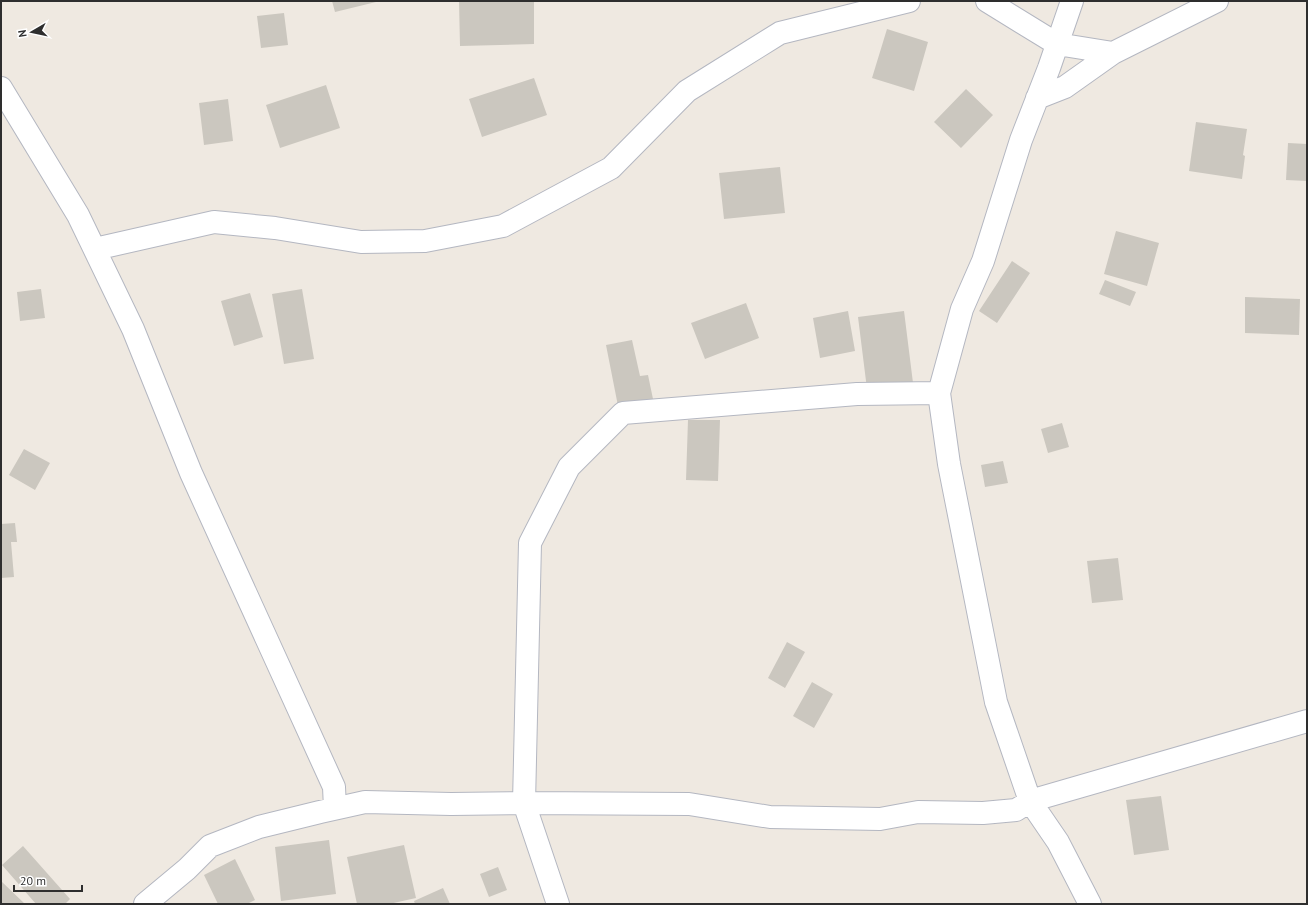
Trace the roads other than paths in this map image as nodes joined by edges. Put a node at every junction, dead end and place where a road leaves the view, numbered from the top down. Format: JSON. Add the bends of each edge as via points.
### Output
{"nodes":[{"id":1,"x":909,"y":1,"type":"edge"},
{"id":2,"x":987,"y":1,"type":"edge"},
{"id":3,"x":1072,"y":1,"type":"edge"},
{"id":4,"x":1217,"y":1,"type":"edge"},
{"id":5,"x":1057,"y":44,"type":"junction"},
{"id":6,"x":1113,"y":53,"type":"junction"},
{"id":7,"x":1,"y":88,"type":"edge"},
{"id":8,"x":1037,"y":98,"type":"junction"},
{"id":9,"x":94,"y":249,"type":"junction"},
{"id":10,"x":939,"y":393,"type":"junction"},
{"id":11,"x":1307,"y":721,"type":"edge"},
{"id":12,"x":334,"y":787,"type":"junction"},
{"id":13,"x":1030,"y":801,"type":"junction"},
{"id":14,"x":365,"y":802,"type":"junction"},
{"id":15,"x":524,"y":803,"type":"junction"},
{"id":16,"x":335,"y":808,"type":"junction"},
{"id":17,"x":145,"y":904,"type":"edge"},
{"id":18,"x":558,"y":904,"type":"edge"},
{"id":19,"x":1090,"y":904,"type":"edge"}],
"edges":[{"from":1,"to":9,"type":"street","via":[[780,33],[687,91],[611,168],[503,226],[425,241],[361,242],[275,228],[214,222]]},
{"from":2,"to":5,"type":"street"},
{"from":3,"to":5,"type":"street"},
{"from":4,"to":6,"type":"street"},
{"from":5,"to":6,"type":"street"},
{"from":5,"to":8,"type":"street"},
{"from":6,"to":8,"type":"street","via":[[1065,87]]},
{"from":7,"to":9,"type":"street","via":[[78,215]]},
{"from":8,"to":10,"type":"street","via":[[983,261],[962,308]]},
{"from":9,"to":12,"type":"street","via":[[133,329],[192,473]]},
{"from":10,"to":13,"type":"street","via":[[950,464],[996,702]]},
{"from":10,"to":15,"type":"street","via":[[857,394],[623,414],[569,468],[530,544]]},
{"from":11,"to":13,"type":"street"},
{"from":12,"to":14,"type":"street"},
{"from":12,"to":16,"type":"street"},
{"from":13,"to":15,"type":"street","via":[[1016,810],[983,813],[918,812],[880,819],[770,817],[689,804]]},
{"from":13,"to":19,"type":"street","via":[[1058,842]]},
{"from":14,"to":15,"type":"street"},
{"from":14,"to":16,"type":"street"},
{"from":15,"to":18,"type":"street"},
{"from":16,"to":17,"type":"street","via":[[259,827],[210,846]]}]}
